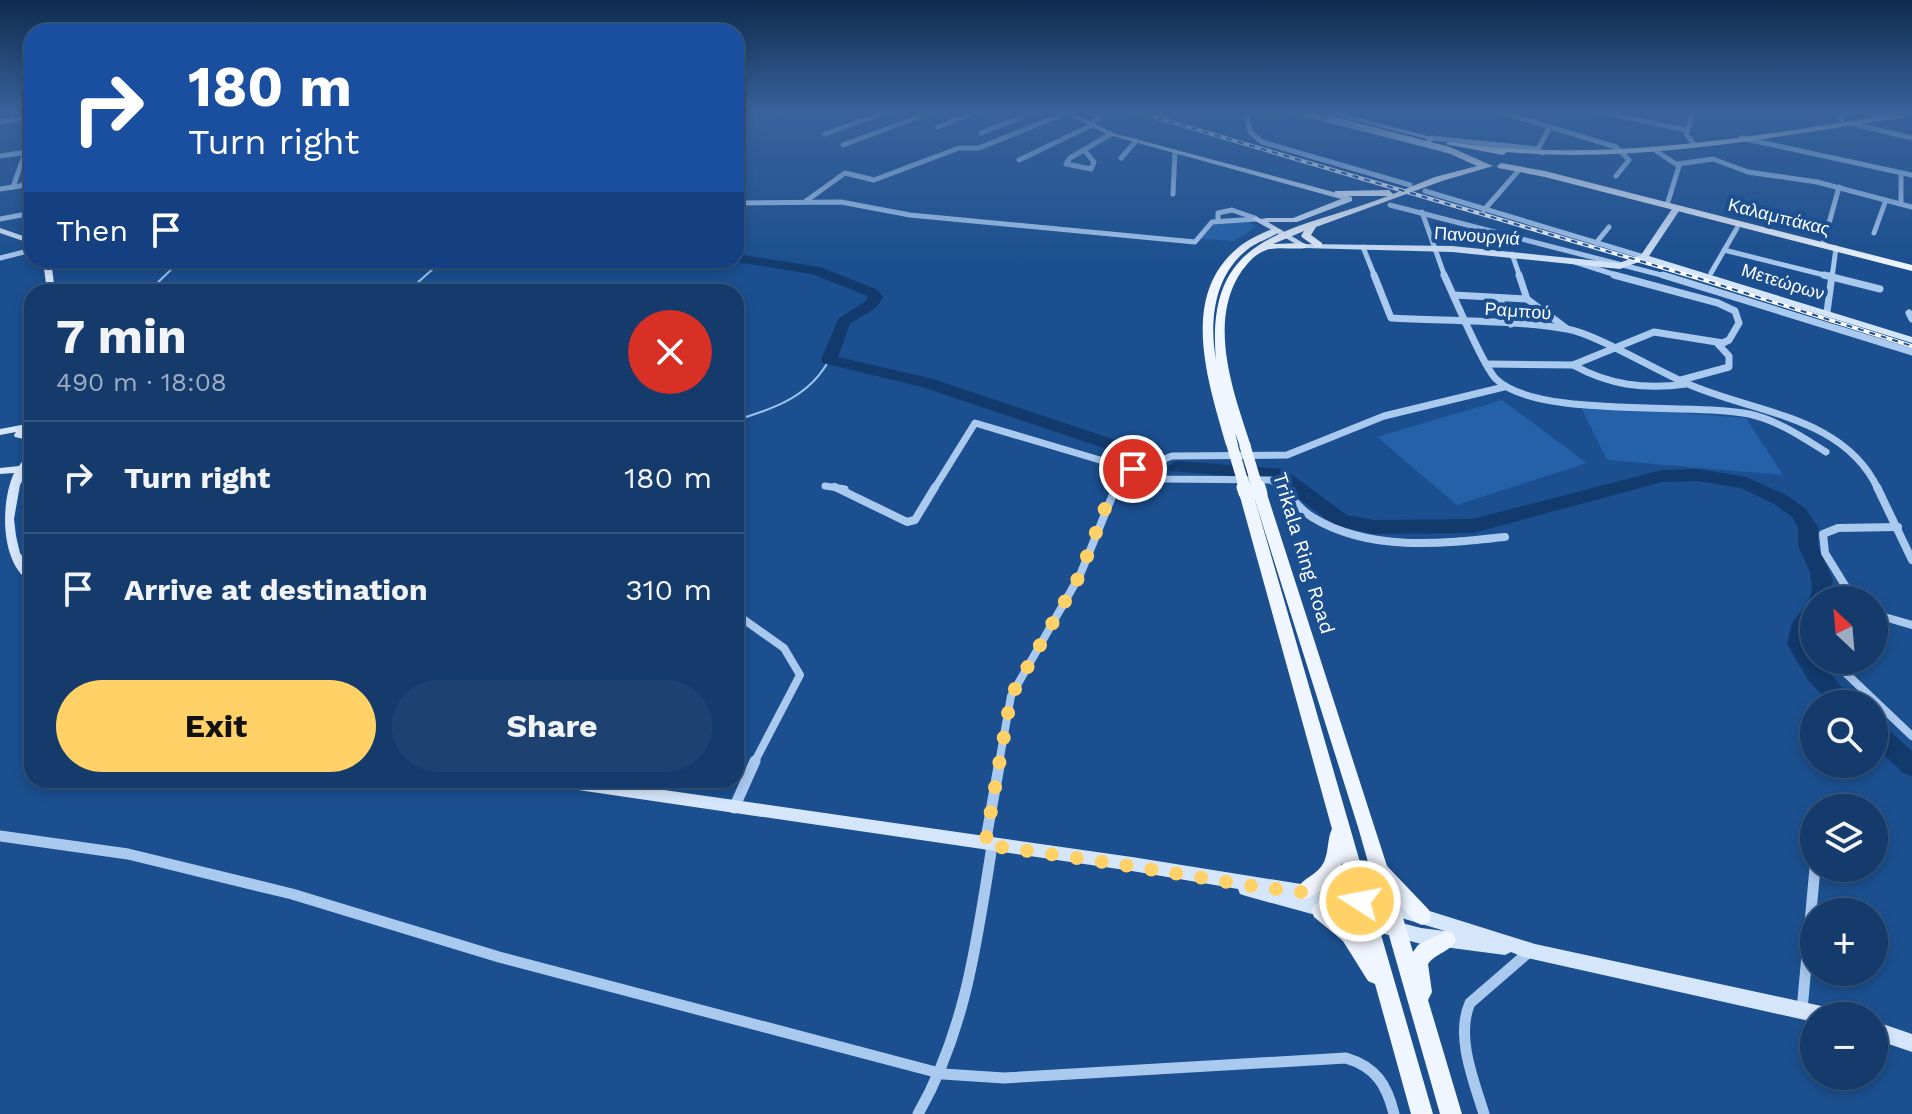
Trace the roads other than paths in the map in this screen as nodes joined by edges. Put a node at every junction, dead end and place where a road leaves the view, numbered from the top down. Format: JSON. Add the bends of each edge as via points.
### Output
{"nodes":[{"id":1,"x":24,"y":163,"type":"edge"},
{"id":2,"x":919,"y":163,"type":"edge"},
{"id":3,"x":1067,"y":163,"type":"edge"},
{"id":4,"x":1094,"y":163,"type":"edge"},
{"id":5,"x":1174,"y":163,"type":"edge"},
{"id":6,"x":1219,"y":163,"type":"edge"},
{"id":7,"x":1334,"y":163,"type":"edge"},
{"id":8,"x":1461,"y":163,"type":"edge"},
{"id":9,"x":1481,"y":163,"type":"edge"},
{"id":10,"x":1505,"y":163,"type":"edge"},
{"id":11,"x":1520,"y":163,"type":"edge"},
{"id":12,"x":1627,"y":163,"type":"edge"},
{"id":13,"x":1685,"y":163,"type":"edge"},
{"id":14,"x":1724,"y":163,"type":"edge"},
{"id":15,"x":1855,"y":163,"type":"edge"},
{"id":16,"x":1678,"y":164,"type":"joint"},
{"id":17,"x":1489,"y":166,"type":"junction"},
{"id":18,"x":1501,"y":166,"type":"junction"},
{"id":19,"x":1520,"y":169,"type":"junction"},
{"id":20,"x":1901,"y":173,"type":"junction"},
{"id":21,"x":1545,"y":174,"type":"junction"},
{"id":22,"x":1912,"y":175,"type":"edge"},
{"id":23,"x":1616,"y":176,"type":"dead end"},
{"id":24,"x":24,"y":185,"type":"edge"},
{"id":25,"x":1410,"y":185,"type":"junction"},
{"id":26,"x":13,"y":187,"type":"junction"},
{"id":27,"x":1839,"y":187,"type":"junction"},
{"id":28,"x":0,"y":189,"type":"edge"},
{"id":29,"x":1425,"y":191,"type":"dead end"},
{"id":30,"x":1338,"y":193,"type":"junction"},
{"id":31,"x":1389,"y":193,"type":"junction"},
{"id":32,"x":1173,"y":194,"type":"dead end"},
{"id":33,"x":1886,"y":200,"type":"junction"},
{"id":34,"x":806,"y":201,"type":"junction"},
{"id":35,"x":744,"y":203,"type":"edge"},
{"id":36,"x":1901,"y":204,"type":"junction"},
{"id":37,"x":1390,"y":205,"type":"dead end"},
{"id":38,"x":1672,"y":206,"type":"junction"},
{"id":39,"x":1912,"y":207,"type":"edge"},
{"id":40,"x":1484,"y":210,"type":"junction"},
{"id":41,"x":1422,"y":212,"type":"junction"},
{"id":42,"x":24,"y":214,"type":"edge"},
{"id":43,"x":0,"y":219,"type":"edge"},
{"id":44,"x":1311,"y":227,"type":"junction"},
{"id":45,"x":1609,"y":227,"type":"dead end"},
{"id":46,"x":1737,"y":228,"type":"dead end"},
{"id":47,"x":1272,"y":229,"type":"junction"},
{"id":48,"x":0,"y":230,"type":"edge"},
{"id":49,"x":1874,"y":233,"type":"dead end"},
{"id":50,"x":24,"y":239,"type":"edge"},
{"id":51,"x":1554,"y":243,"type":"junction"},
{"id":52,"x":1596,"y":243,"type":"junction"},
{"id":53,"x":1823,"y":245,"type":"junction"},
{"id":54,"x":1303,"y":246,"type":"junction"},
{"id":55,"x":1322,"y":246,"type":"junction"},
{"id":56,"x":1363,"y":247,"type":"junction"},
{"id":57,"x":1260,"y":248,"type":"junction"},
{"id":58,"x":1432,"y":248,"type":"junction"},
{"id":59,"x":1836,"y":248,"type":"junction"},
{"id":60,"x":1724,"y":250,"type":"junction"},
{"id":61,"x":24,"y":252,"type":"edge"},
{"id":62,"x":1512,"y":254,"type":"junction"},
{"id":63,"x":1644,"y":257,"type":"junction"},
{"id":64,"x":0,"y":258,"type":"edge"},
{"id":65,"x":1552,"y":259,"type":"junction"},
{"id":66,"x":1575,"y":262,"type":"junction"},
{"id":67,"x":1627,"y":266,"type":"junction"},
{"id":68,"x":1912,"y":268,"type":"edge"},
{"id":69,"x":1711,"y":273,"type":"dead end"},
{"id":70,"x":1657,"y":275,"type":"junction"},
{"id":71,"x":1830,"y":277,"type":"junction"},
{"id":72,"x":1656,"y":286,"type":"junction"},
{"id":73,"x":1880,"y":289,"type":"dead end"},
{"id":74,"x":1454,"y":295,"type":"junction"},
{"id":75,"x":1499,"y":298,"type":"junction"},
{"id":76,"x":1527,"y":299,"type":"junction"},
{"id":77,"x":1747,"y":299,"type":"junction"},
{"id":78,"x":1735,"y":311,"type":"junction"},
{"id":79,"x":1827,"y":312,"type":"junction"},
{"id":80,"x":1469,"y":322,"type":"junction"},
{"id":81,"x":1511,"y":324,"type":"junction"},
{"id":82,"x":1566,"y":328,"type":"junction"},
{"id":83,"x":1912,"y":340,"type":"edge"},
{"id":84,"x":1717,"y":343,"type":"junction"},
{"id":85,"x":1610,"y":348,"type":"junction"},
{"id":86,"x":1912,"y":352,"type":"edge"},
{"id":87,"x":1489,"y":364,"type":"junction"},
{"id":88,"x":1573,"y":365,"type":"junction"},
{"id":89,"x":1683,"y":382,"type":"junction"},
{"id":90,"x":1504,"y":387,"type":"junction"},
{"id":91,"x":0,"y":435,"type":"edge"},
{"id":92,"x":24,"y":435,"type":"edge"},
{"id":93,"x":1238,"y":446,"type":"junction"},
{"id":94,"x":1826,"y":452,"type":"dead end"},
{"id":95,"x":24,"y":463,"type":"edge"},
{"id":96,"x":19,"y":469,"type":"junction"},
{"id":97,"x":1133,"y":469,"type":"junction"},
{"id":98,"x":0,"y":471,"type":"edge"},
{"id":99,"x":825,"y":486,"type":"dead end"},
{"id":100,"x":1253,"y":494,"type":"junction"},
{"id":101,"x":1898,"y":527,"type":"junction"},
{"id":102,"x":1505,"y":537,"type":"dead end"},
{"id":103,"x":1912,"y":560,"type":"edge"},
{"id":104,"x":24,"y":574,"type":"edge"},
{"id":105,"x":1845,"y":586,"type":"edge"},
{"id":106,"x":1888,"y":618,"type":"edge"},
{"id":107,"x":744,"y":620,"type":"edge"},
{"id":108,"x":1912,"y":625,"type":"edge"},
{"id":109,"x":1847,"y":674,"type":"edge"},
{"id":110,"x":1912,"y":736,"type":"edge"},
{"id":111,"x":744,"y":785,"type":"edge"},
{"id":112,"x":603,"y":788,"type":"edge"},
{"id":113,"x":743,"y":788,"type":"edge"},
{"id":114,"x":734,"y":808,"type":"junction"},
{"id":115,"x":1339,"y":822,"type":"junction"},
{"id":116,"x":1367,"y":827,"type":"junction"},
{"id":117,"x":0,"y":836,"type":"edge"},
{"id":118,"x":988,"y":845,"type":"junction"},
{"id":119,"x":1814,"y":882,"type":"edge"},
{"id":120,"x":1228,"y":883,"type":"junction"},
{"id":121,"x":1305,"y":890,"type":"junction"},
{"id":122,"x":1360,"y":901,"type":"junction"},
{"id":123,"x":1388,"y":906,"type":"junction"},
{"id":124,"x":1321,"y":911,"type":"junction"},
{"id":125,"x":1422,"y":916,"type":"junction"},
{"id":126,"x":1367,"y":922,"type":"junction"},
{"id":127,"x":1395,"y":930,"type":"junction"},
{"id":128,"x":1446,"y":940,"type":"junction"},
{"id":129,"x":1531,"y":950,"type":"junction"},
{"id":130,"x":1803,"y":1002,"type":"edge"},
{"id":131,"x":1800,"y":1010,"type":"edge"},
{"id":132,"x":1888,"y":1035,"type":"edge"},
{"id":133,"x":1912,"y":1043,"type":"edge"},
{"id":134,"x":1403,"y":1047,"type":"junction"},
{"id":135,"x":1431,"y":1048,"type":"junction"},
{"id":136,"x":943,"y":1074,"type":"junction"},
{"id":137,"x":918,"y":1114,"type":"edge"},
{"id":138,"x":1394,"y":1114,"type":"edge"},
{"id":139,"x":1422,"y":1114,"type":"edge"},
{"id":140,"x":1451,"y":1114,"type":"edge"},
{"id":141,"x":1484,"y":1114,"type":"edge"}],
"edges":[{"from":1,"to":26,"type":"street"},
{"from":2,"to":34,"type":"street","via":[[874,180],[845,173]]},
{"from":3,"to":4,"type":"street","via":[[1091,169]]},
{"from":5,"to":32,"type":"street"},
{"from":6,"to":30,"type":"street"},
{"from":7,"to":25,"type":"street"},
{"from":8,"to":25,"type":"main road","name":"Trikala Ring Road"},
{"from":9,"to":17,"type":"main road"},
{"from":10,"to":18,"type":"main road"},
{"from":11,"to":21,"type":"main road","name":"Καλαμπάκας"},
{"from":12,"to":23,"type":"street"},
{"from":13,"to":16,"type":"street"},
{"from":14,"to":27,"type":"street","via":[[1752,173]]},
{"from":15,"to":20,"type":"street"},
{"from":16,"to":38,"type":"street"},
{"from":17,"to":18,"type":"main road","name":"Καλαμπάκας"},
{"from":17,"to":44,"type":"main road","name":"Trikala Ring Road"},
{"from":18,"to":19,"type":"main road","name":"Καλαμπάκας"},
{"from":19,"to":21,"type":"main road","name":"Καλαμπάκας"},
{"from":19,"to":40,"type":"street"},
{"from":20,"to":22,"type":"street"},
{"from":20,"to":36,"type":"street"},
{"from":21,"to":38,"type":"main road","name":"Καλαμπάκας"},
{"from":24,"to":26,"type":"street"},
{"from":25,"to":31,"type":"main road","name":"Trikala Ring Road"},
{"from":26,"to":28,"type":"street"},
{"from":27,"to":33,"type":"street"},
{"from":27,"to":53,"type":"street"},
{"from":29,"to":40,"type":"street"},
{"from":30,"to":31,"type":"main road"},
{"from":30,"to":47,"type":"street","via":[[1349,200]]},
{"from":31,"to":47,"type":"main road","name":"Trikala Ring Road"},
{"from":33,"to":36,"type":"street"},
{"from":33,"to":49,"type":"street"},
{"from":34,"to":35,"type":"street"},
{"from":34,"to":47,"type":"street","via":[[1195,242],[1218,220]]},
{"from":36,"to":39,"type":"street"},
{"from":37,"to":41,"type":"street"},
{"from":38,"to":53,"type":"main road","name":"Καλαμπάκας"},
{"from":38,"to":63,"type":"street"},
{"from":40,"to":52,"type":"street"},
{"from":41,"to":51,"type":"street"},
{"from":41,"to":58,"type":"street"},
{"from":42,"to":43,"type":"street"},
{"from":44,"to":47,"type":"main road","name":"Trikala Ring Road"},
{"from":44,"to":55,"type":"main road","via":[[1306,236]]},
{"from":45,"to":52,"type":"street"},
{"from":46,"to":60,"type":"street"},
{"from":47,"to":54,"type":"street"},
{"from":47,"to":55,"type":"street"},
{"from":47,"to":57,"type":"main road","name":"Trikala Ring Road"},
{"from":47,"to":93,"type":"main road","name":"Trikala Ring Road","via":[[1233,255],[1211,296],[1209,360]]},
{"from":48,"to":50,"type":"street"},
{"from":51,"to":65,"type":"street"},
{"from":51,"to":67,"type":"street"},
{"from":52,"to":63,"type":"street"},
{"from":53,"to":59,"type":"main road","name":"Καλαμπάκας"},
{"from":54,"to":55,"type":"street","name":"Πανουργιά"},
{"from":54,"to":57,"type":"main road"},
{"from":55,"to":56,"type":"street","name":"Πανουργιά"},
{"from":56,"to":58,"type":"street","name":"Πανουργιά"},
{"from":56,"to":80,"type":"street","name":"Ραμπού","via":[[1391,318]]},
{"from":57,"to":93,"type":"main road","name":"Trikala Ring Road","via":[[1232,276],[1221,312],[1220,361]]},
{"from":58,"to":62,"type":"street","name":"Πανουργιά"},
{"from":58,"to":74,"type":"street"},
{"from":59,"to":68,"type":"main road","name":"Καλαμπάκας"},
{"from":59,"to":71,"type":"street"},
{"from":60,"to":69,"type":"street"},
{"from":60,"to":71,"type":"street"},
{"from":61,"to":64,"type":"street"},
{"from":62,"to":65,"type":"street","name":"Πανουργιά"},
{"from":62,"to":76,"type":"street"},
{"from":63,"to":67,"type":"street"},
{"from":63,"to":79,"type":"street","name":"Μετεώρων"},
{"from":65,"to":66,"type":"street","name":"Πανουργιά"},
{"from":66,"to":67,"type":"street","name":"Πανουργιά"},
{"from":66,"to":72,"type":"street"},
{"from":67,"to":70,"type":"street"},
{"from":70,"to":72,"type":"street"},
{"from":70,"to":77,"type":"street"},
{"from":71,"to":73,"type":"street"},
{"from":71,"to":79,"type":"street"},
{"from":72,"to":78,"type":"street"},
{"from":74,"to":75,"type":"street"},
{"from":74,"to":80,"type":"street"},
{"from":75,"to":76,"type":"street"},
{"from":75,"to":81,"type":"street"},
{"from":76,"to":82,"type":"street"},
{"from":77,"to":78,"type":"street"},
{"from":77,"to":86,"type":"street"},
{"from":78,"to":84,"type":"street","via":[[1737,327],[1729,340]]},
{"from":79,"to":83,"type":"street","name":"Μετεώρων"},
{"from":80,"to":81,"type":"street","name":"Ραμπού"},
{"from":80,"to":87,"type":"street"},
{"from":81,"to":82,"type":"street","name":"Ραμπού"},
{"from":82,"to":85,"type":"street","name":"Ραμπού"},
{"from":84,"to":85,"type":"street","via":[[1654,332]]},
{"from":84,"to":89,"type":"street","via":[[1729,356],[1729,367]]},
{"from":85,"to":88,"type":"street"},
{"from":85,"to":89,"type":"street","name":"Ραμπού"},
{"from":87,"to":88,"type":"street"},
{"from":87,"to":90,"type":"street"},
{"from":88,"to":89,"type":"street","via":[[1622,384]]},
{"from":89,"to":101,"type":"street","name":"Ραμπού","via":[[1783,413],[1835,441],[1868,467]]},
{"from":90,"to":94,"type":"street","via":[[1566,400],[1748,414]]},
{"from":90,"to":97,"type":"street","via":[[1397,412],[1274,458],[1172,456]]},
{"from":91,"to":92,"type":"street"},
{"from":93,"to":100,"type":"main road","name":"Trikala Ring Road","bridge":true},
{"from":95,"to":96,"type":"street"},
{"from":96,"to":98,"type":"street"},
{"from":96,"to":104,"type":"street","via":[[3,507],[4,539],[14,567]]},
{"from":97,"to":99,"type":"street","via":[[975,423],[912,522],[843,488]]},
{"from":97,"to":102,"type":"street","via":[[1164,479],[1271,480],[1308,515],[1371,539],[1463,542]]},
{"from":97,"to":118,"type":"street","via":[[1110,495],[1080,575],[1011,696]]},
{"from":100,"to":115,"type":"main road","name":"Trikala Ring Road"},
{"from":100,"to":116,"type":"main road","name":"Trikala Ring Road"},
{"from":101,"to":103,"type":"street","name":"Ραμπού"},
{"from":101,"to":105,"type":"street","via":[[1838,528],[1823,534],[1825,553]]},
{"from":106,"to":108,"type":"street"},
{"from":107,"to":111,"type":"street","via":[[786,651],[800,675]]},
{"from":109,"to":110,"type":"street"},
{"from":112,"to":114,"type":"street"},
{"from":113,"to":114,"type":"street"},
{"from":114,"to":118,"type":"street"},
{"from":115,"to":121,"type":"main road","via":[[1332,868]]},
{"from":115,"to":122,"type":"main road","name":"Trikala Ring Road"},
{"from":116,"to":123,"type":"main road","name":"Trikala Ring Road"},
{"from":116,"to":125,"type":"main road","via":[[1383,873]]},
{"from":117,"to":136,"type":"street","via":[[128,854],[292,894],[499,957]]},
{"from":118,"to":120,"type":"street"},
{"from":118,"to":136,"type":"street","via":[[961,1025]]},
{"from":119,"to":130,"type":"street"},
{"from":120,"to":121,"type":"street"},
{"from":120,"to":124,"type":"street"},
{"from":121,"to":122,"type":"street"},
{"from":122,"to":123,"type":"street"},
{"from":122,"to":126,"type":"main road","name":"Trikala Ring Road"},
{"from":123,"to":125,"type":"street"},
{"from":123,"to":127,"type":"main road","name":"Trikala Ring Road"},
{"from":124,"to":126,"type":"street"},
{"from":124,"to":134,"type":"main road","via":[[1350,935],[1369,962]]},
{"from":125,"to":129,"type":"street"},
{"from":126,"to":127,"type":"street"},
{"from":126,"to":134,"type":"main road","name":"Trikala Ring Road"},
{"from":127,"to":128,"type":"street"},
{"from":127,"to":135,"type":"main road","name":"Trikala Ring Road"},
{"from":128,"to":129,"type":"street"},
{"from":128,"to":135,"type":"main road","via":[[1418,961]]},
{"from":129,"to":131,"type":"street"},
{"from":129,"to":141,"type":"street","via":[[1464,1013],[1464,1034]]},
{"from":132,"to":133,"type":"street"},
{"from":134,"to":139,"type":"main road","name":"Trikala Ring Road"},
{"from":135,"to":140,"type":"main road","name":"Trikala Ring Road"},
{"from":136,"to":137,"type":"street"},
{"from":136,"to":138,"type":"street","via":[[1004,1078],[1346,1058],[1371,1066],[1383,1079]]}]}
